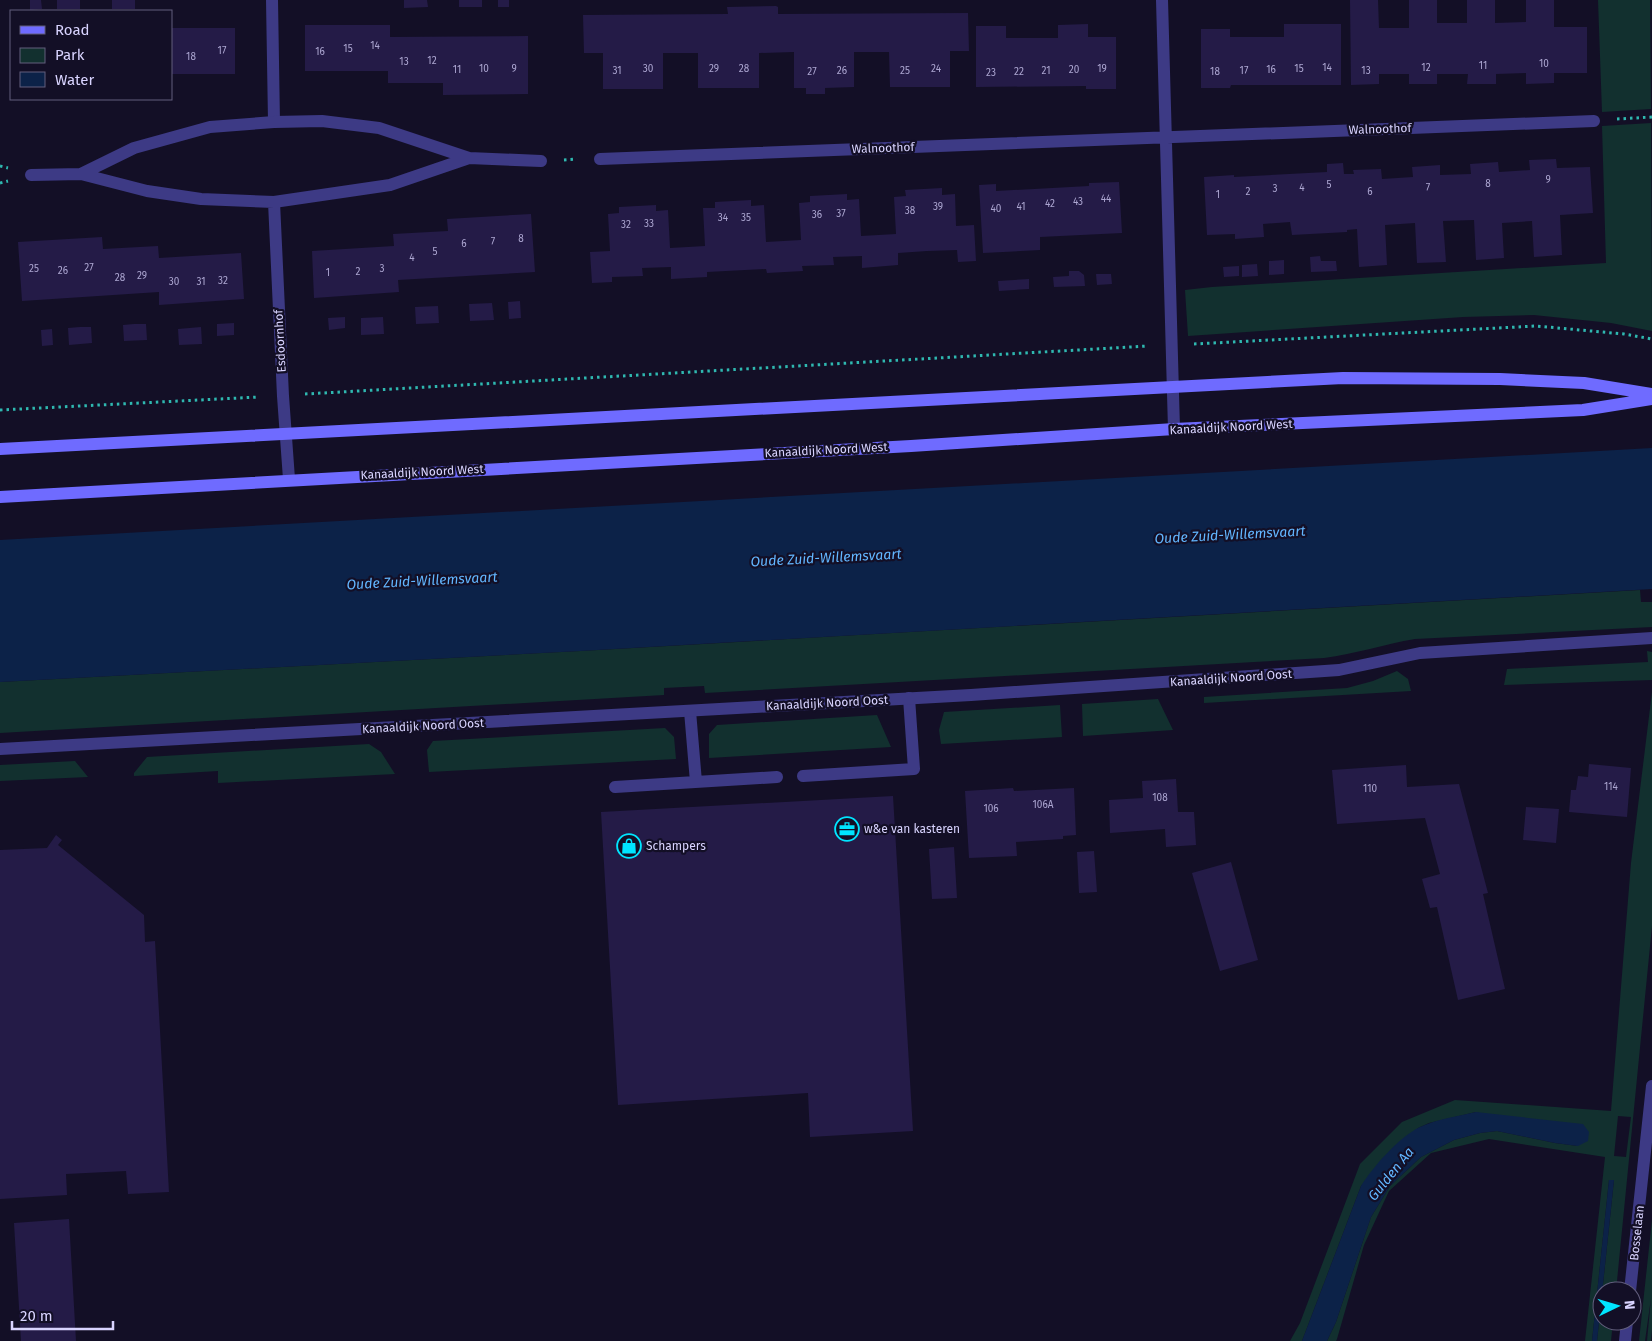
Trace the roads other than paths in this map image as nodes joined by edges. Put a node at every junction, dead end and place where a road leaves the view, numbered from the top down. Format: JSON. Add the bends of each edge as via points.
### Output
{"nodes":[{"id":1,"x":272,"y":0,"type":"edge"},
{"id":2,"x":1162,"y":0,"type":"edge"},
{"id":3,"x":1594,"y":121,"type":"dead end"},
{"id":4,"x":274,"y":122,"type":"junction"},
{"id":5,"x":1166,"y":138,"type":"junction"},
{"id":6,"x":469,"y":158,"type":"junction"},
{"id":7,"x":600,"y":159,"type":"road end"},
{"id":8,"x":541,"y":161,"type":"road end"},
{"id":9,"x":81,"y":174,"type":"junction"},
{"id":10,"x":30,"y":175,"type":"dead end"},
{"id":11,"x":274,"y":202,"type":"junction"},
{"id":12,"x":1172,"y":387,"type":"junction"},
{"id":13,"x":1652,"y":394,"type":"edge"},
{"id":14,"x":1652,"y":399,"type":"edge"},
{"id":15,"x":1174,"y":429,"type":"junction"},
{"id":16,"x":286,"y":433,"type":"junction"},
{"id":17,"x":0,"y":449,"type":"edge"},
{"id":18,"x":289,"y":479,"type":"junction"},
{"id":19,"x":0,"y":497,"type":"edge"},
{"id":20,"x":1652,"y":638,"type":"edge"},
{"id":21,"x":909,"y":698,"type":"junction"},
{"id":22,"x":690,"y":711,"type":"junction"},
{"id":23,"x":0,"y":749,"type":"edge"},
{"id":24,"x":803,"y":776,"type":"dead end"},
{"id":25,"x":777,"y":777,"type":"dead end"},
{"id":26,"x":696,"y":782,"type":"junction"},
{"id":27,"x":615,"y":787,"type":"dead end"},
{"id":28,"x":1652,"y":1086,"type":"edge"},
{"id":29,"x":1631,"y":1281,"type":"edge"}],
"edges":[{"from":1,"to":4,"type":"street"},
{"from":2,"to":5,"type":"street"},
{"from":3,"to":5,"type":"street","name":"Walnoothof"},
{"from":4,"to":6,"type":"street","via":[[322,121],[378,128]]},
{"from":4,"to":9,"type":"street","via":[[210,127],[134,148]]},
{"from":5,"to":7,"type":"street","name":"Walnoothof"},
{"from":5,"to":12,"type":"street"},
{"from":6,"to":8,"type":"street"},
{"from":6,"to":11,"type":"street","via":[[390,185]]},
{"from":9,"to":10,"type":"street"},
{"from":9,"to":11,"type":"street","via":[[147,191],[201,199]]},
{"from":11,"to":16,"type":"street","name":"Esdoornhof"},
{"from":12,"to":13,"type":"main road","via":[[1343,378],[1500,379],[1584,383]]},
{"from":12,"to":15,"type":"street"},
{"from":12,"to":16,"type":"main road"},
{"from":14,"to":15,"type":"main road","name":"Kanaaldijk Noord West","via":[[1584,410]]},
{"from":15,"to":18,"type":"main road","name":"Kanaaldijk Noord West"},
{"from":16,"to":17,"type":"main road"},
{"from":16,"to":18,"type":"street","name":"Esdoornhof"},
{"from":18,"to":19,"type":"main road","name":"Kanaaldijk Noord West"},
{"from":20,"to":21,"type":"street","name":"Kanaaldijk Noord Oost","via":[[1420,653],[1339,670]]},
{"from":21,"to":22,"type":"street","name":"Kanaaldijk Noord Oost"},
{"from":21,"to":24,"type":"street","via":[[914,769]]},
{"from":22,"to":23,"type":"street","name":"Kanaaldijk Noord Oost"},
{"from":22,"to":26,"type":"street"},
{"from":25,"to":26,"type":"street"},
{"from":26,"to":27,"type":"street"},
{"from":28,"to":29,"type":"street","name":"Bosselaan"}]}
